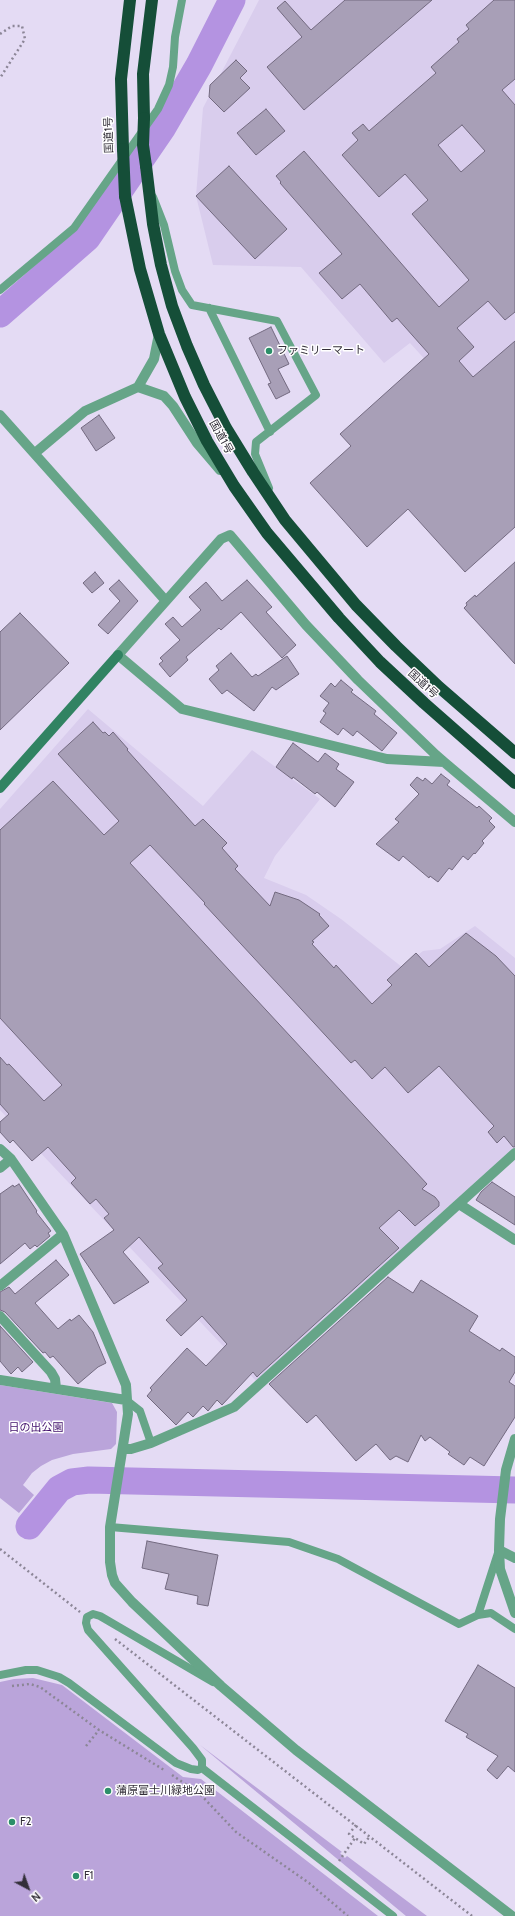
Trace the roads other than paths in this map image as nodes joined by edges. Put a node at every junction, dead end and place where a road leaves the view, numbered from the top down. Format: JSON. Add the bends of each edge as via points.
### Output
{"nodes":[{"id":1,"x":130,"y":0,"type":"edge"},
{"id":2,"x":152,"y":0,"type":"edge"},
{"id":3,"x":182,"y":0,"type":"edge"},
{"id":4,"x":148,"y":184,"type":"junction"},
{"id":5,"x":0,"y":290,"type":"edge"},
{"id":6,"x":209,"y":308,"type":"junction"},
{"id":7,"x":159,"y":334,"type":"junction"},
{"id":8,"x":138,"y":387,"type":"junction"},
{"id":9,"x":0,"y":415,"type":"edge"},
{"id":10,"x":270,"y":432,"type":"junction"},
{"id":11,"x":35,"y":453,"type":"junction"},
{"id":12,"x":234,"y":486,"type":"junction"},
{"id":13,"x":285,"y":520,"type":"junction"},
{"id":14,"x":166,"y":601,"type":"junction"},
{"id":15,"x":118,"y":655,"type":"junction"},
{"id":16,"x":515,"y":754,"type":"edge"},
{"id":17,"x":444,"y":762,"type":"junction"},
{"id":18,"x":515,"y":783,"type":"edge"},
{"id":19,"x":0,"y":788,"type":"edge"},
{"id":20,"x":515,"y":822,"type":"edge"},
{"id":21,"x":0,"y":1149,"type":"edge"},
{"id":22,"x":515,"y":1152,"type":"edge"},
{"id":23,"x":11,"y":1159,"type":"junction"},
{"id":24,"x":0,"y":1168,"type":"edge"},
{"id":25,"x":460,"y":1204,"type":"junction"},
{"id":26,"x":63,"y":1234,"type":"junction"},
{"id":27,"x":515,"y":1240,"type":"edge"},
{"id":28,"x":0,"y":1286,"type":"edge"},
{"id":29,"x":0,"y":1316,"type":"edge"},
{"id":30,"x":0,"y":1380,"type":"edge"},
{"id":31,"x":56,"y":1388,"type":"junction"},
{"id":32,"x":126,"y":1400,"type":"junction"},
{"id":33,"x":515,"y":1439,"type":"edge"},
{"id":34,"x":151,"y":1443,"type":"junction"},
{"id":35,"x":122,"y":1452,"type":"junction"},
{"id":36,"x":110,"y":1527,"type":"junction"},
{"id":37,"x":499,"y":1550,"type":"junction"},
{"id":38,"x":515,"y":1558,"type":"edge"},
{"id":39,"x":515,"y":1613,"type":"edge"},
{"id":40,"x":478,"y":1615,"type":"junction"},
{"id":41,"x":515,"y":1629,"type":"edge"},
{"id":42,"x":0,"y":1675,"type":"edge"},
{"id":43,"x":221,"y":1686,"type":"junction"},
{"id":44,"x":202,"y":1768,"type":"junction"},
{"id":45,"x":393,"y":1916,"type":"edge"},
{"id":46,"x":512,"y":1916,"type":"edge"}],
"edges":[{"from":1,"to":7,"type":"highway","name":"国道1号","bridge":true,"via":[[121,79],[125,196],[140,269]]},
{"from":2,"to":4,"type":"highway","name":"国道1号","bridge":true,"via":[[144,74],[143,145]]},
{"from":3,"to":5,"type":"lane","via":[[175,37],[173,67],[169,85],[158,109],[74,228]]},
{"from":4,"to":6,"type":"lane","via":[[164,225],[182,290],[192,305]]},
{"from":4,"to":13,"type":"highway","name":"国道1号","via":[[161,265],[172,306],[187,346],[226,428]]},
{"from":6,"to":10,"type":"lane"},
{"from":6,"to":10,"type":"lane","via":[[277,322],[316,395]]},
{"from":7,"to":8,"type":"street","via":[[154,358]]},
{"from":7,"to":12,"type":"highway","name":"国道1号","via":[[185,397]]},
{"from":8,"to":11,"type":"street","via":[[85,411]]},
{"from":8,"to":12,"type":"street","via":[[164,396],[197,443]]},
{"from":9,"to":11,"type":"street"},
{"from":10,"to":13,"type":"lane","via":[[256,442],[255,454]]},
{"from":11,"to":14,"type":"street"},
{"from":12,"to":18,"type":"highway","name":"国道1号","via":[[267,533],[344,624],[424,703]]},
{"from":13,"to":16,"type":"highway","name":"国道1号","via":[[346,593],[396,646]]},
{"from":14,"to":15,"type":"street"},
{"from":14,"to":17,"type":"street","via":[[221,539],[230,535],[306,625],[358,680]]},
{"from":15,"to":17,"type":"street","via":[[182,709],[387,759]]},
{"from":15,"to":19,"type":"street"},
{"from":17,"to":20,"type":"street"},
{"from":21,"to":23,"type":"street"},
{"from":22,"to":25,"type":"street"},
{"from":23,"to":24,"type":"street"},
{"from":23,"to":26,"type":"street"},
{"from":25,"to":27,"type":"street"},
{"from":25,"to":34,"type":"street","via":[[234,1407]]},
{"from":26,"to":28,"type":"street"},
{"from":26,"to":32,"type":"street","via":[[126,1385]]},
{"from":29,"to":31,"type":"street","via":[[51,1372],[56,1379]]},
{"from":30,"to":31,"type":"street"},
{"from":31,"to":32,"type":"street"},
{"from":32,"to":34,"type":"lane","via":[[140,1411]]},
{"from":32,"to":35,"type":"street","via":[[128,1414]]},
{"from":33,"to":37,"type":"street","via":[[506,1470]]},
{"from":34,"to":35,"type":"street"},
{"from":35,"to":36,"type":"street"},
{"from":36,"to":40,"type":"lane","via":[[289,1542],[338,1559],[459,1624]]},
{"from":36,"to":43,"type":"street","via":[[110,1562],[115,1583]]},
{"from":37,"to":38,"type":"street"},
{"from":37,"to":39,"type":"street","via":[[500,1569]]},
{"from":37,"to":40,"type":"lane"},
{"from":40,"to":41,"type":"lane","via":[[491,1613]]},
{"from":42,"to":44,"type":"lane","via":[[37,1670],[59,1677],[176,1763],[191,1769]]},
{"from":43,"to":44,"type":"lane","via":[[100,1616],[93,1614],[88,1617],[88,1630],[193,1748],[202,1760]]},
{"from":43,"to":46,"type":"street","via":[[296,1750]]},
{"from":44,"to":45,"type":"lane"}]}
